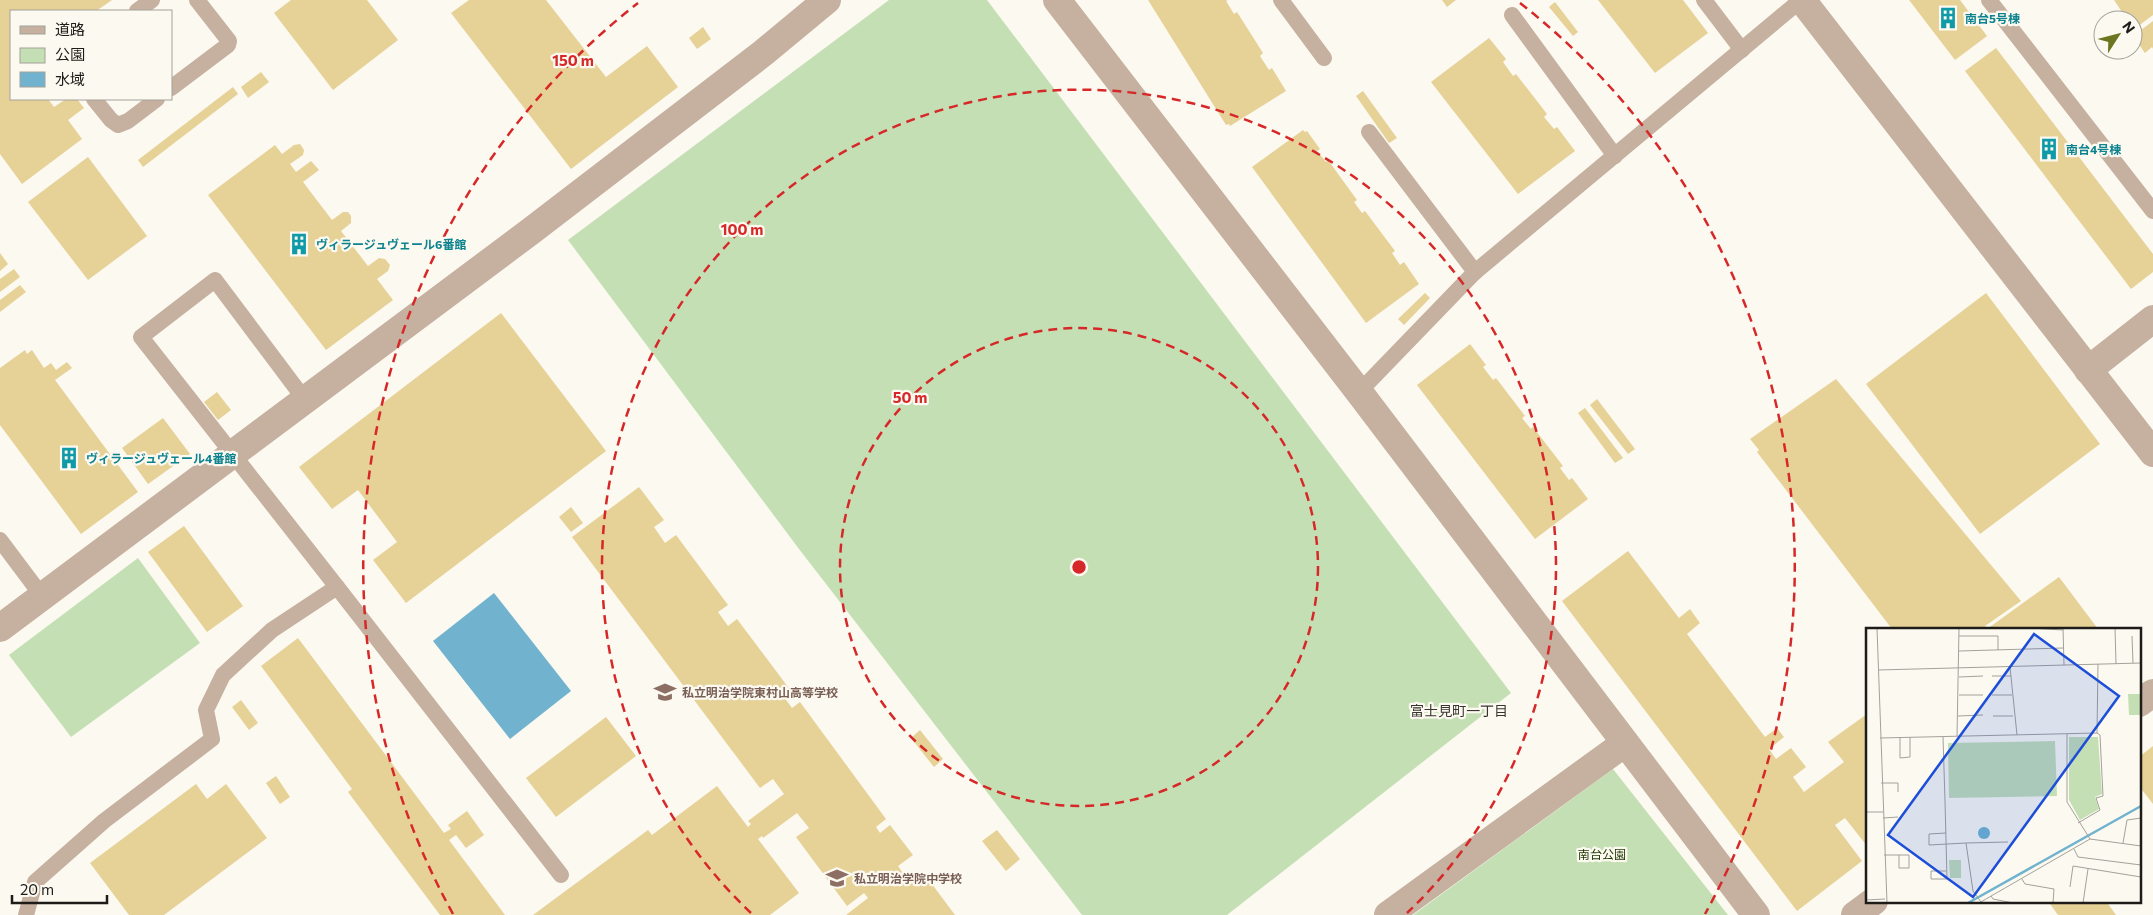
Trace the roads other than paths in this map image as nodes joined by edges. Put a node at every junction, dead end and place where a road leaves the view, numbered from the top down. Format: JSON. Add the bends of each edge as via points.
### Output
{"nodes":[{"id":1,"x":152,"y":0,"type":"edge"},
{"id":2,"x":197,"y":0,"type":"edge"},
{"id":3,"x":828,"y":0,"type":"edge"},
{"id":4,"x":1057,"y":0,"type":"edge"},
{"id":5,"x":1281,"y":0,"type":"edge"},
{"id":6,"x":1704,"y":0,"type":"edge"},
{"id":7,"x":1802,"y":0,"type":"edge"},
{"id":8,"x":1990,"y":0,"type":"edge"},
{"id":9,"x":138,"y":10,"type":"edge"},
{"id":10,"x":1512,"y":15,"type":"dead end"},
{"id":11,"x":1742,"y":50,"type":"junction"},
{"id":12,"x":1324,"y":58,"type":"dead end"},
{"id":13,"x":172,"y":87,"type":"edge"},
{"id":14,"x":95,"y":100,"type":"edge"},
{"id":15,"x":156,"y":100,"type":"edge"},
{"id":16,"x":1369,"y":132,"type":"dead end"},
{"id":17,"x":1615,"y":156,"type":"junction"},
{"id":18,"x":2153,"y":211,"type":"edge"},
{"id":19,"x":1475,"y":272,"type":"junction"},
{"id":20,"x":2153,"y":319,"type":"edge"},
{"id":21,"x":2088,"y":370,"type":"junction"},
{"id":22,"x":1359,"y":392,"type":"junction"},
{"id":23,"x":305,"y":400,"type":"junction"},
{"id":24,"x":2153,"y":453,"type":"edge"},
{"id":25,"x":233,"y":454,"type":"junction"},
{"id":26,"x":0,"y":540,"type":"edge"},
{"id":27,"x":337,"y":587,"type":"junction"},
{"id":28,"x":42,"y":596,"type":"junction"},
{"id":29,"x":0,"y":628,"type":"edge"},
{"id":30,"x":2153,"y":693,"type":"edge"},
{"id":31,"x":2140,"y":702,"type":"edge"},
{"id":32,"x":1625,"y":743,"type":"junction"},
{"id":33,"x":561,"y":875,"type":"dead end"},
{"id":34,"x":1873,"y":902,"type":"edge"},
{"id":35,"x":26,"y":915,"type":"edge"},
{"id":36,"x":1388,"y":915,"type":"edge"},
{"id":37,"x":1756,"y":915,"type":"edge"},
{"id":38,"x":1855,"y":915,"type":"edge"}],
"edges":[{"from":1,"to":9,"type":"lane"},
{"from":2,"to":13,"type":"lane","via":[[230,41]]},
{"from":3,"to":23,"type":"street","via":[[764,53]]},
{"from":4,"to":22,"type":"street"},
{"from":5,"to":12,"type":"lane"},
{"from":6,"to":11,"type":"lane"},
{"from":7,"to":11,"type":"lane"},
{"from":7,"to":21,"type":"street"},
{"from":8,"to":18,"type":"lane"},
{"from":10,"to":17,"type":"lane"},
{"from":11,"to":17,"type":"lane"},
{"from":14,"to":15,"type":"lane","via":[[118,125]]},
{"from":16,"to":19,"type":"lane"},
{"from":17,"to":19,"type":"lane"},
{"from":19,"to":22,"type":"lane"},
{"from":20,"to":21,"type":"street"},
{"from":21,"to":24,"type":"street"},
{"from":22,"to":32,"type":"street"},
{"from":23,"to":25,"type":"street"},
{"from":23,"to":25,"type":"lane","via":[[215,280],[142,338]]},
{"from":25,"to":27,"type":"lane"},
{"from":25,"to":28,"type":"street"},
{"from":26,"to":28,"type":"lane"},
{"from":27,"to":33,"type":"lane"},
{"from":27,"to":35,"type":"lane","via":[[272,630],[223,675],[206,710],[212,739],[104,821],[35,882]]},
{"from":28,"to":29,"type":"street"},
{"from":30,"to":31,"type":"street"},
{"from":32,"to":36,"type":"street"},
{"from":32,"to":37,"type":"street"},
{"from":34,"to":38,"type":"street"}]}
